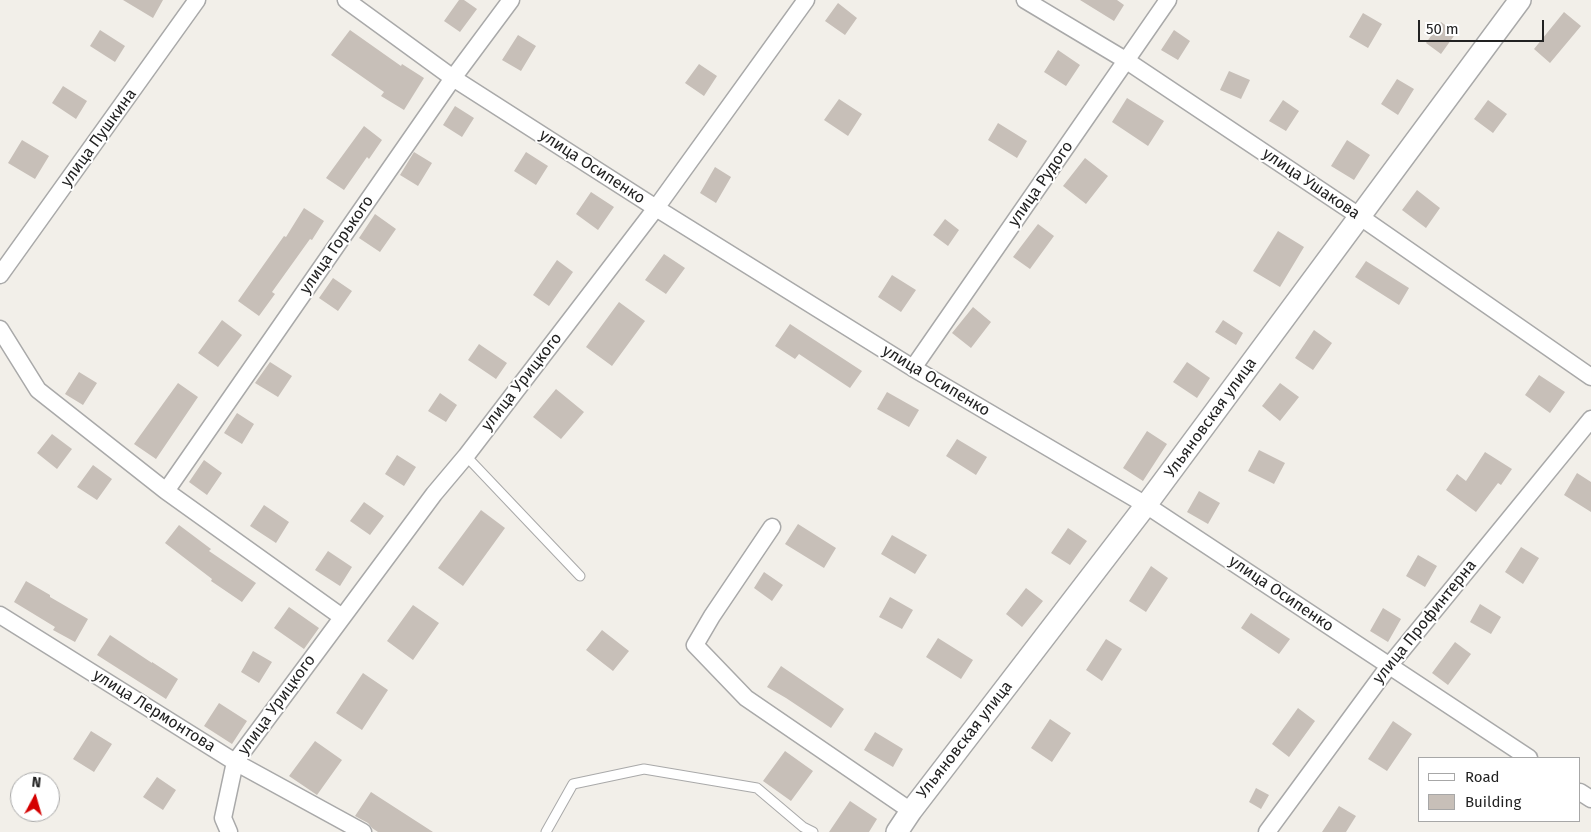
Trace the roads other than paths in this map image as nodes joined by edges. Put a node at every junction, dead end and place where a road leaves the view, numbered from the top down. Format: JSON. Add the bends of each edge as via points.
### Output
{"nodes":[{"id":1,"x":198,"y":0,"type":"edge"},
{"id":2,"x":346,"y":0,"type":"edge"},
{"id":3,"x":511,"y":0,"type":"edge"},
{"id":4,"x":806,"y":0,"type":"edge"},
{"id":5,"x":1025,"y":0,"type":"edge"},
{"id":6,"x":1168,"y":0,"type":"edge"},
{"id":7,"x":1520,"y":0,"type":"edge"},
{"id":8,"x":1127,"y":61,"type":"junction"},
{"id":9,"x":454,"y":78,"type":"junction"},
{"id":10,"x":656,"y":208,"type":"junction"},
{"id":11,"x":1359,"y":216,"type":"junction"},
{"id":12,"x":0,"y":275,"type":"edge"},
{"id":13,"x":0,"y":329,"type":"edge"},
{"id":14,"x":913,"y":368,"type":"junction"},
{"id":15,"x":1591,"y":378,"type":"edge"},
{"id":16,"x":1591,"y":419,"type":"edge"},
{"id":17,"x":466,"y":456,"type":"junction"},
{"id":18,"x":166,"y":491,"type":"junction"},
{"id":19,"x":1146,"y":505,"type":"junction"},
{"id":20,"x":772,"y":527,"type":"dead end"},
{"id":21,"x":580,"y":576,"type":"dead end"},
{"id":22,"x":0,"y":615,"type":"edge"},
{"id":23,"x":342,"y":617,"type":"junction"},
{"id":24,"x":1389,"y":666,"type":"junction"},
{"id":25,"x":1527,"y":757,"type":"edge"},
{"id":26,"x":235,"y":762,"type":"junction"},
{"id":27,"x":911,"y":811,"type":"junction"},
{"id":28,"x":228,"y":832,"type":"edge"},
{"id":29,"x":363,"y":832,"type":"edge"},
{"id":30,"x":546,"y":832,"type":"edge"},
{"id":31,"x":813,"y":832,"type":"edge"},
{"id":32,"x":897,"y":832,"type":"edge"},
{"id":33,"x":1267,"y":832,"type":"edge"}],
"edges":[{"from":1,"to":12,"type":"street","name":"улица Пушкина"},
{"from":2,"to":9,"type":"street","name":"улица Осипенко"},
{"from":3,"to":9,"type":"street","name":"улица Горького"},
{"from":4,"to":10,"type":"street","name":"улица Урицкого"},
{"from":5,"to":8,"type":"street","name":"улица Ушакова"},
{"from":6,"to":8,"type":"street","name":"улица Рудого"},
{"from":7,"to":11,"type":"street","name":"Ульяновская улица"},
{"from":8,"to":11,"type":"street","name":"улица Ушакова"},
{"from":8,"to":14,"type":"street","name":"улица Рудого"},
{"from":9,"to":10,"type":"street","name":"улица Осипенко"},
{"from":9,"to":18,"type":"street","name":"улица Горького"},
{"from":10,"to":14,"type":"street","name":"улица Осипенко"},
{"from":10,"to":17,"type":"street","name":"улица Урицкого"},
{"from":11,"to":15,"type":"street","name":"улица Ушакова"},
{"from":11,"to":19,"type":"street","name":"Ульяновская улица"},
{"from":13,"to":18,"type":"street","via":[[38,390]]},
{"from":14,"to":19,"type":"street","name":"улица Осипенко"},
{"from":16,"to":24,"type":"street","name":"улица Профинтерна"},
{"from":17,"to":21,"type":"lane"},
{"from":17,"to":23,"type":"street","name":"улица Урицкого"},
{"from":18,"to":23,"type":"street"},
{"from":19,"to":24,"type":"street","name":"улица Осипенко"},
{"from":19,"to":27,"type":"street","name":"Ульяновская улица"},
{"from":20,"to":27,"type":"street","via":[[695,646],[746,698]]},
{"from":22,"to":26,"type":"street","name":"улица Лермонтова"},
{"from":23,"to":26,"type":"street","name":"улица Урицкого"},
{"from":24,"to":25,"type":"street","name":"улица Осипенко"},
{"from":24,"to":33,"type":"street","name":"улица Профинтерна"},
{"from":26,"to":28,"type":"street","via":[[223,818]]},
{"from":26,"to":29,"type":"street","name":"улица Лермонтова"},
{"from":27,"to":32,"type":"street","name":"Ульяновская улица"},
{"from":30,"to":31,"type":"lane","via":[[573,784],[644,769],[757,788]]}]}
